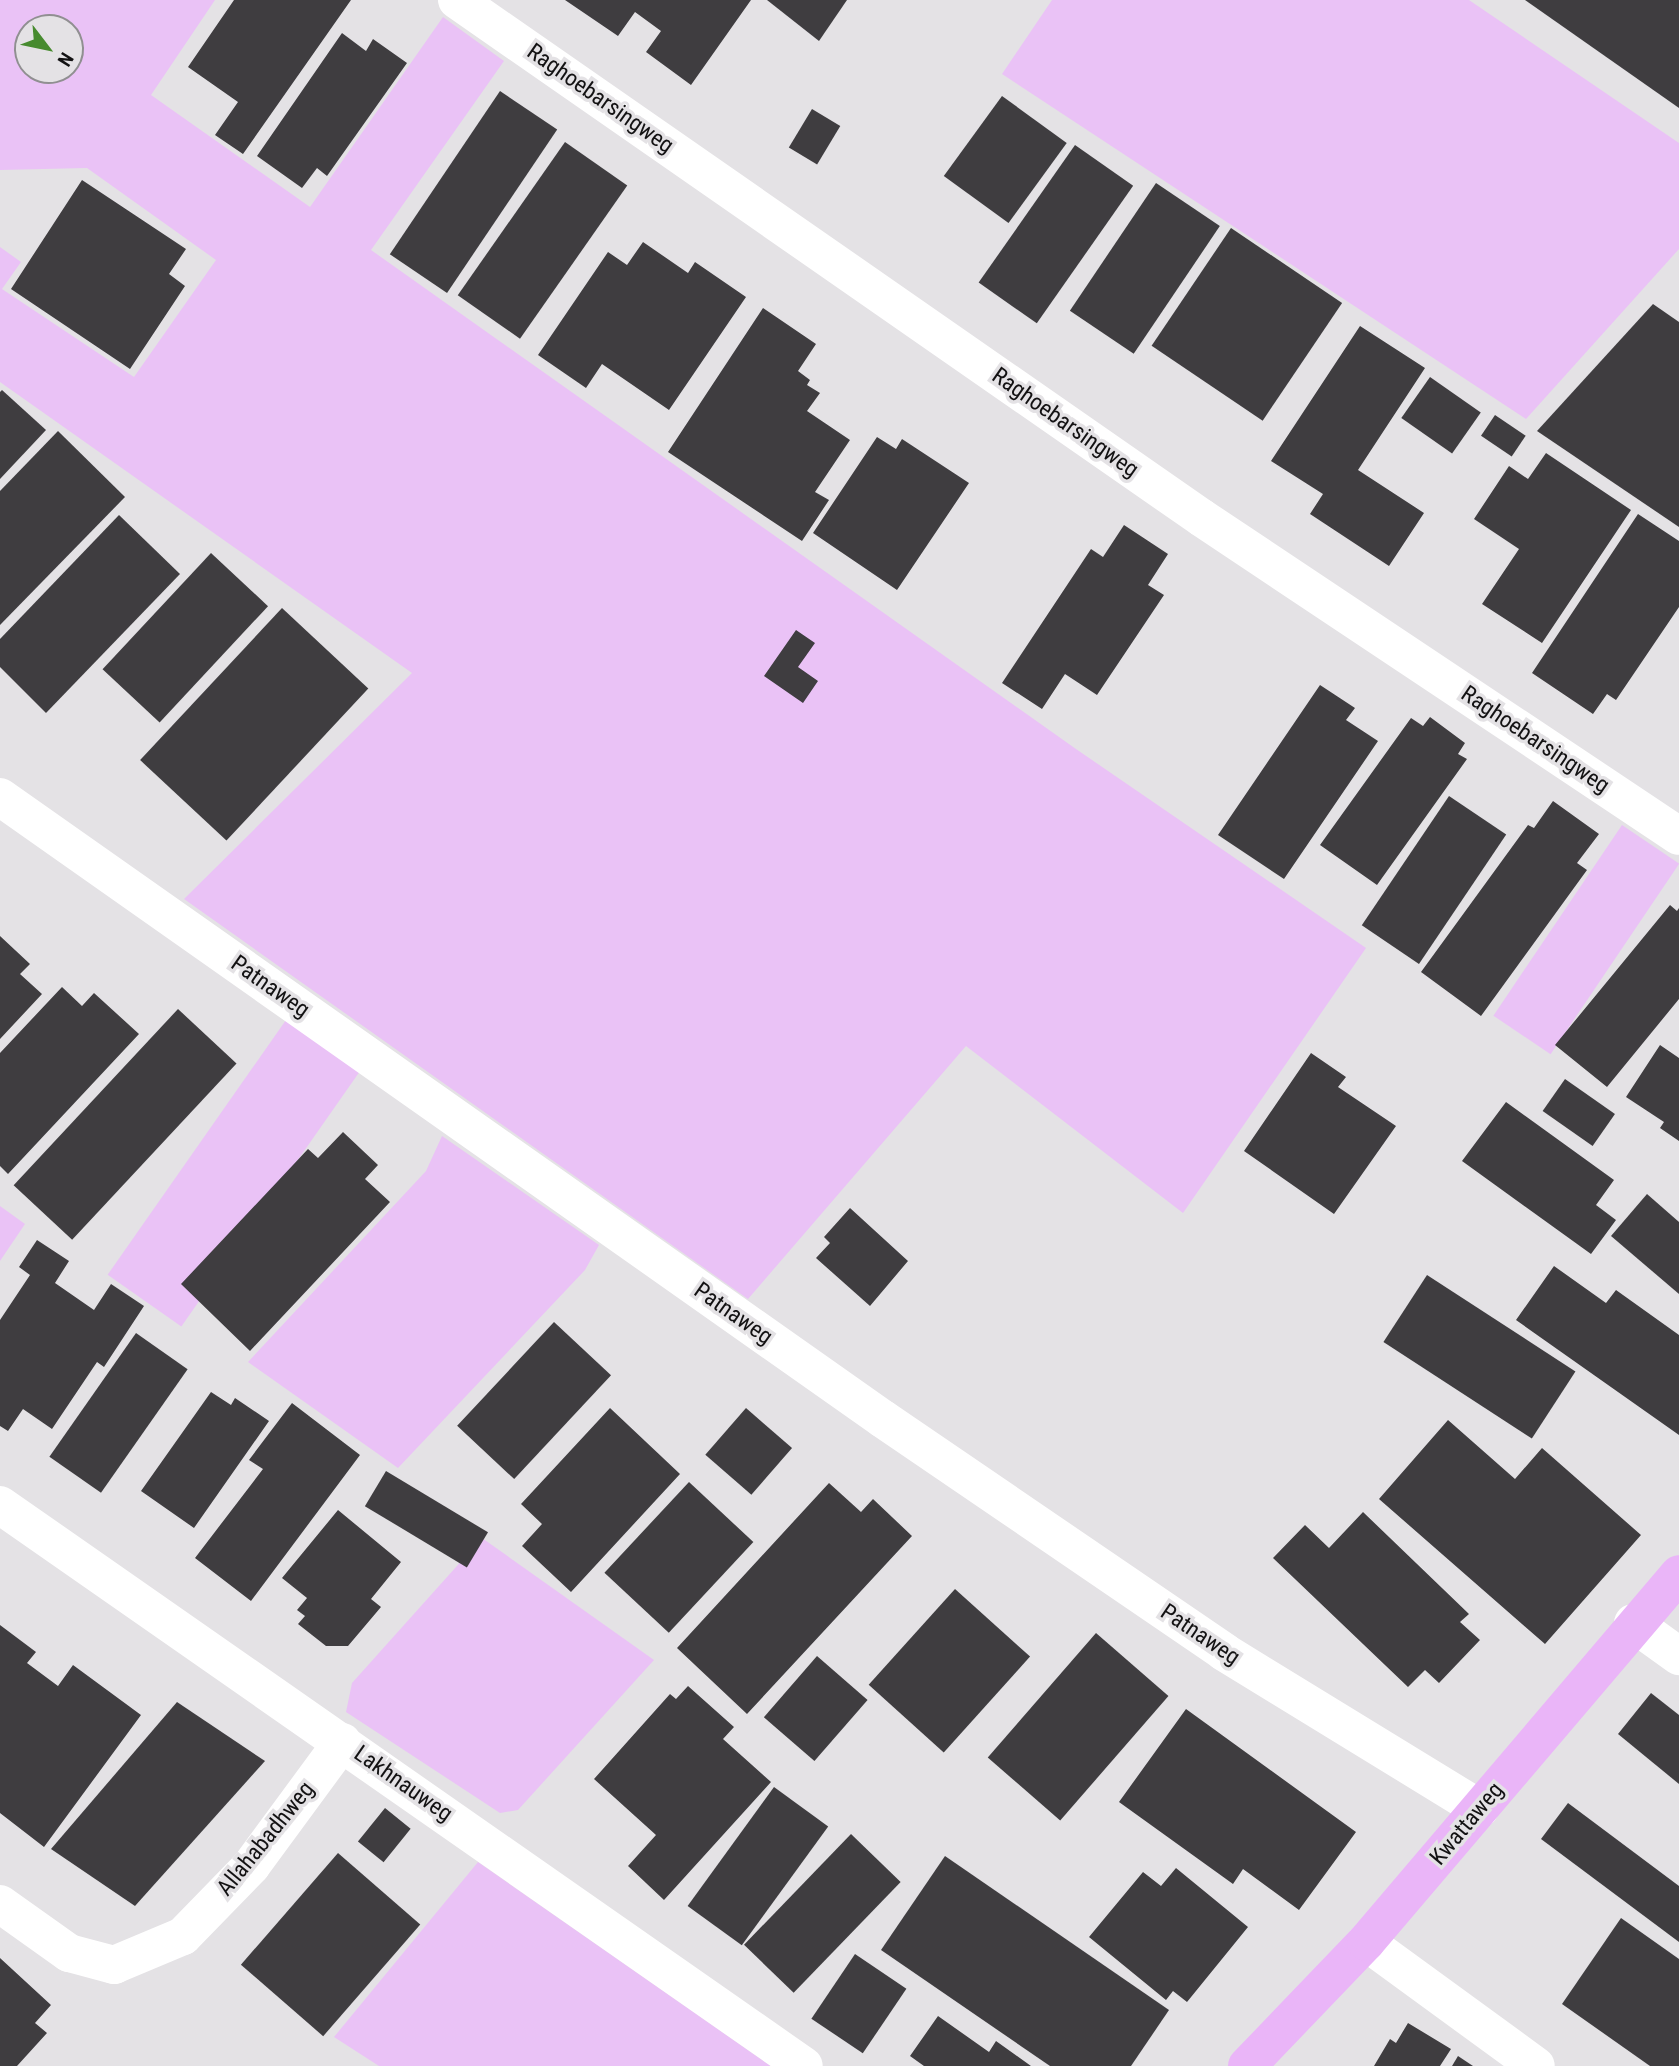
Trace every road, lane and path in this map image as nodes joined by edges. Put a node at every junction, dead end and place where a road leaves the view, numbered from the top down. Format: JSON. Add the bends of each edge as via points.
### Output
{"nodes":[{"id":1,"x":457,"y":0,"type":"edge"},
{"id":2,"x":0,"y":797,"type":"edge"},
{"id":3,"x":1679,"y":836,"type":"edge"},
{"id":4,"x":0,"y":1504,"type":"edge"},
{"id":5,"x":1679,"y":1574,"type":"edge"},
{"id":6,"x":1633,"y":1623,"type":"junction"},
{"id":7,"x":1679,"y":1656,"type":"edge"},
{"id":8,"x":342,"y":1742,"type":"junction"},
{"id":9,"x":1480,"y":1809,"type":"junction"},
{"id":10,"x":0,"y":1904,"type":"edge"},
{"id":11,"x":1366,"y":1942,"type":"junction"},
{"id":12,"x":804,"y":2066,"type":"edge"},
{"id":13,"x":1247,"y":2066,"type":"edge"},
{"id":14,"x":1536,"y":2066,"type":"edge"}],
"edges":[{"from":1,"to":3,"type":"street","name":"Raghoebarsingweg","via":[[1202,518]]},
{"from":2,"to":9,"type":"street","name":"Patnaweg","via":[[917,1443],[1224,1652]]},
{"from":4,"to":8,"type":"street","name":"Lakhnauweg"},
{"from":5,"to":6,"type":"main road","name":"Kwattaweg"},
{"from":6,"to":7,"type":"street"},
{"from":6,"to":9,"type":"main road","name":"Kwattaweg"},
{"from":8,"to":10,"type":"street","name":"Allahabadhweg","via":[[251,1866],[183,1936],[114,1965],[69,1953]]},
{"from":8,"to":12,"type":"street","name":"Lakhnauweg"},
{"from":9,"to":11,"type":"main road","name":"Kwattaweg"},
{"from":11,"to":13,"type":"main road","name":"Kwattaweg"},
{"from":11,"to":14,"type":"street"}]}
